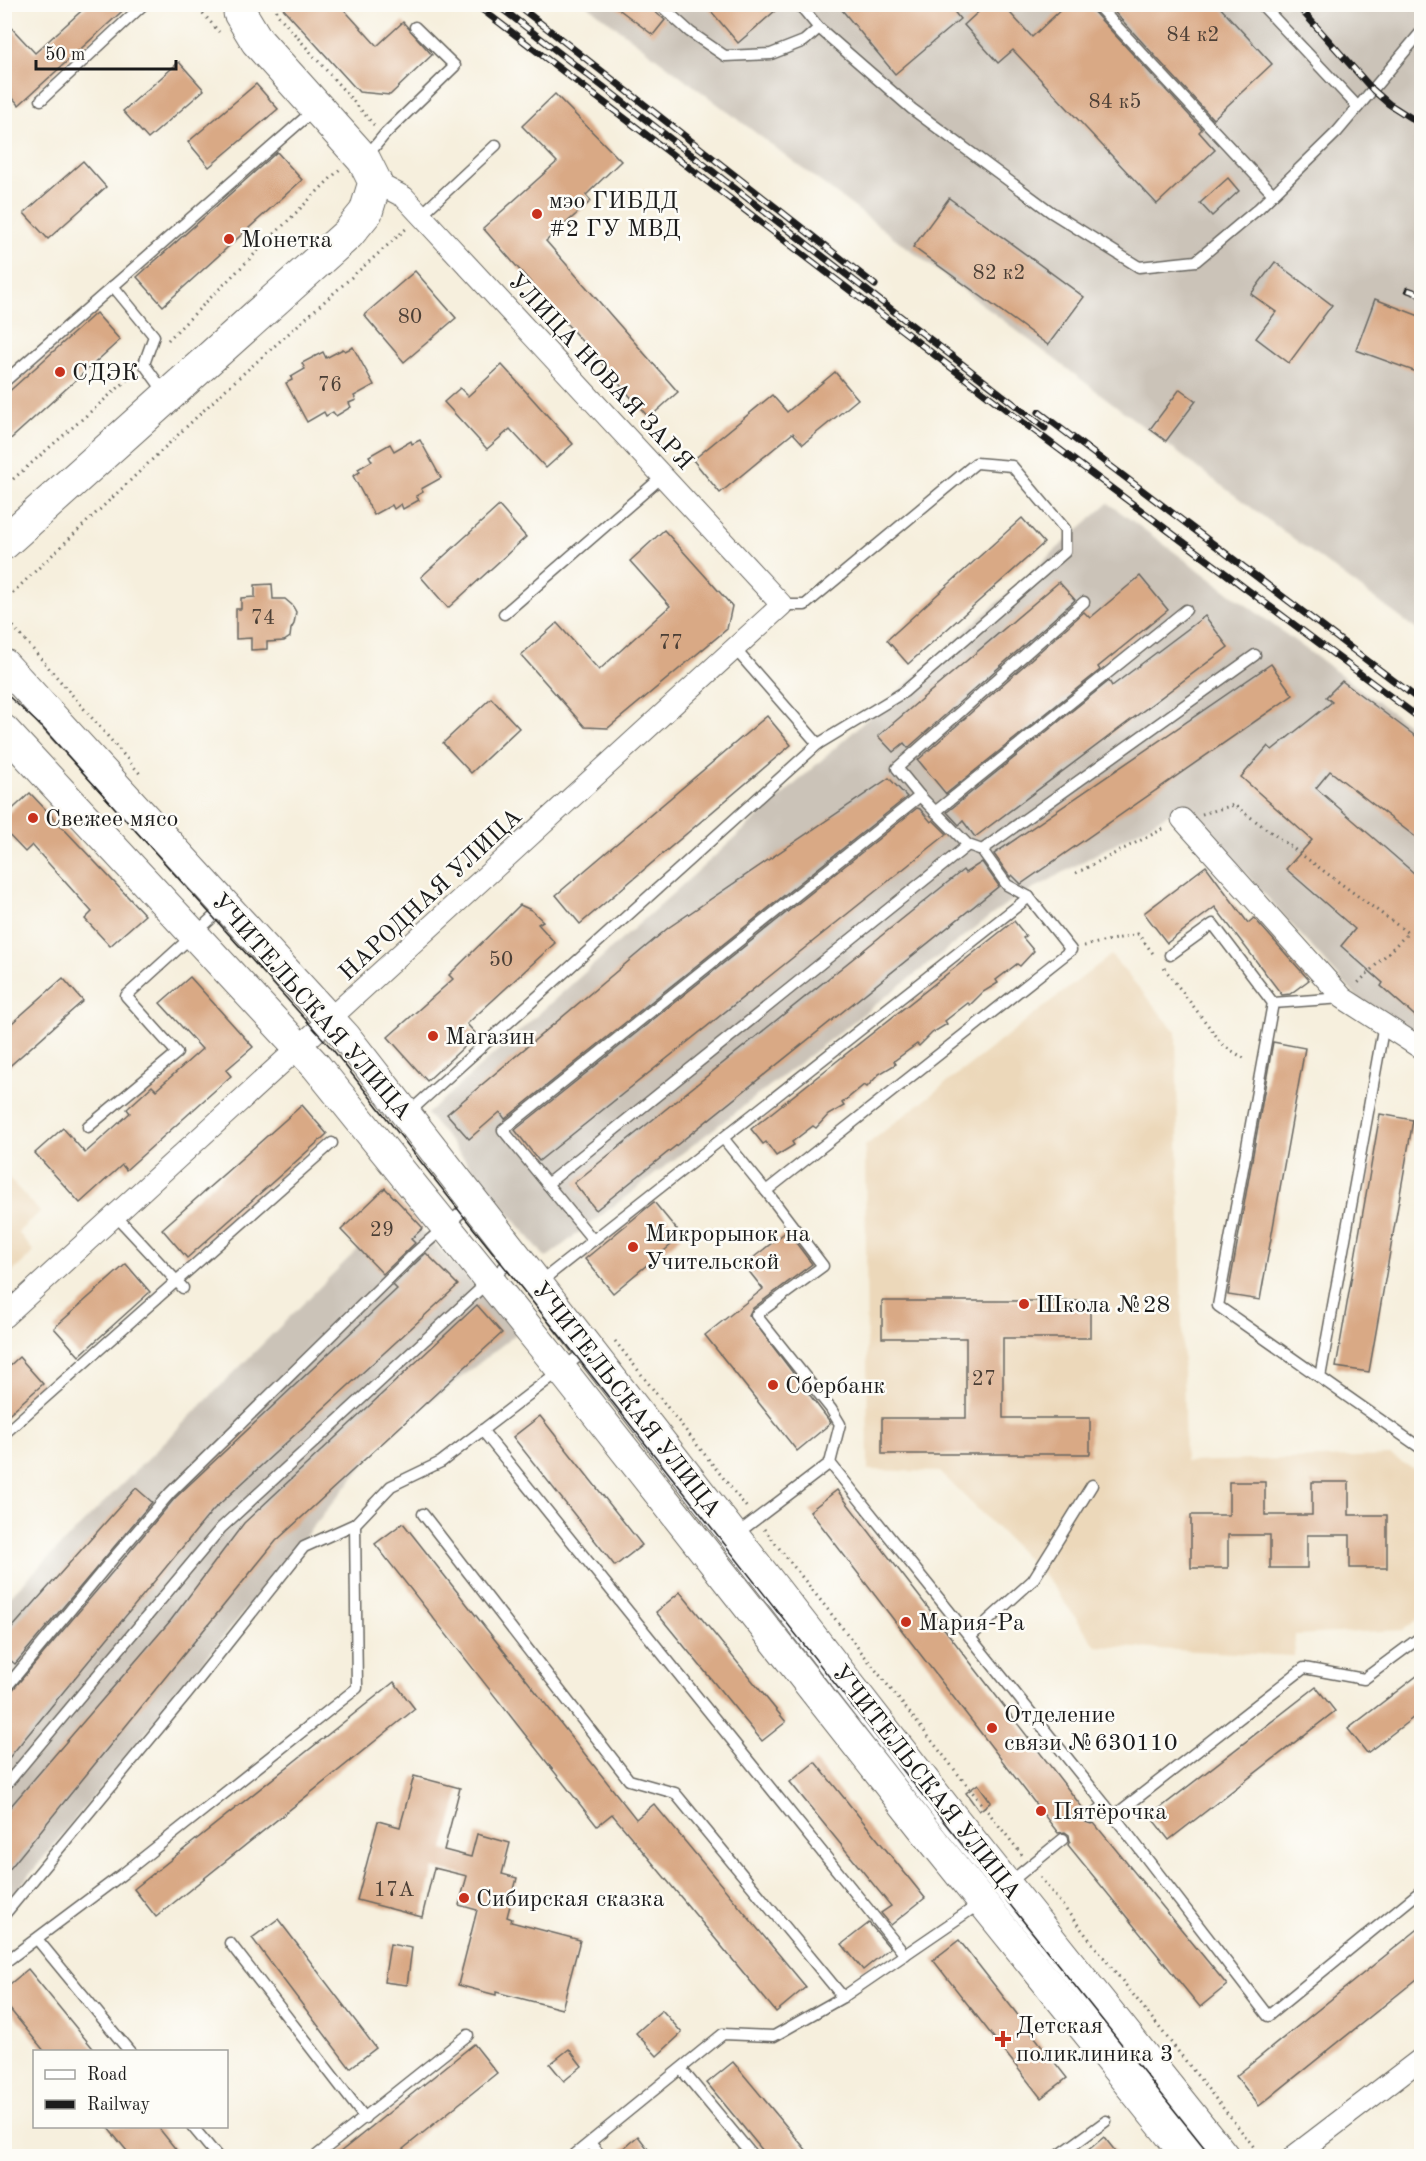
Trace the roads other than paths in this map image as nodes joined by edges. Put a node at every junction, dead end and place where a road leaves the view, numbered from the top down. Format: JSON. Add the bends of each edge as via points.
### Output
{"nodes":[{"id":1,"x":144,"y":4,"type":"edge"},
{"id":2,"x":659,"y":4,"type":"edge"},
{"id":3,"x":799,"y":4,"type":"edge"},
{"id":4,"x":1096,"y":4,"type":"edge"},
{"id":5,"x":1262,"y":4,"type":"edge"},
{"id":6,"x":235,"y":7,"type":"edge"},
{"id":7,"x":415,"y":27,"type":"dead end"},
{"id":8,"x":819,"y":27,"type":"junction"},
{"id":9,"x":1422,"y":31,"type":"edge"},
{"id":10,"x":41,"y":100,"type":"dead end"},
{"id":11,"x":318,"y":107,"type":"junction"},
{"id":12,"x":1358,"y":107,"type":"junction"},
{"id":13,"x":496,"y":145,"type":"dead end"},
{"id":14,"x":365,"y":164,"type":"junction"},
{"id":15,"x":1273,"y":194,"type":"junction"},
{"id":16,"x":421,"y":215,"type":"junction"},
{"id":17,"x":113,"y":286,"type":"junction"},
{"id":18,"x":4,"y":382,"type":"edge"},
{"id":19,"x":167,"y":396,"type":"junction"},
{"id":20,"x":663,"y":476,"type":"junction"},
{"id":21,"x":4,"y":543,"type":"edge"},
{"id":22,"x":1084,"y":602,"type":"dead end"},
{"id":23,"x":782,"y":605,"type":"junction"},
{"id":24,"x":1186,"y":610,"type":"dead end"},
{"id":25,"x":504,"y":614,"type":"dead end"},
{"id":26,"x":735,"y":649,"type":"junction"},
{"id":27,"x":1255,"y":655,"type":"dead end"},
{"id":28,"x":5,"y":664,"type":"edge"},
{"id":29,"x":4,"y":730,"type":"edge"},
{"id":30,"x":819,"y":744,"type":"junction"},
{"id":31,"x":920,"y":796,"type":"junction"},
{"id":32,"x":935,"y":812,"type":"junction"},
{"id":33,"x":1182,"y":819,"type":"road end"},
{"id":34,"x":968,"y":845,"type":"junction"},
{"id":35,"x":982,"y":850,"type":"junction"},
{"id":36,"x":1029,"y":897,"type":"junction"},
{"id":37,"x":226,"y":905,"type":"junction"},
{"id":38,"x":194,"y":934,"type":"junction"},
{"id":39,"x":1170,"y":956,"type":"dead end"},
{"id":40,"x":1343,"y":998,"type":"junction"},
{"id":41,"x":1274,"y":1003,"type":"junction"},
{"id":42,"x":330,"y":1019,"type":"junction"},
{"id":43,"x":1384,"y":1024,"type":"junction"},
{"id":44,"x":299,"y":1048,"type":"junction"},
{"id":45,"x":1422,"y":1049,"type":"edge"},
{"id":46,"x":407,"y":1114,"type":"junction"},
{"id":47,"x":88,"y":1127,"type":"dead end"},
{"id":48,"x":723,"y":1138,"type":"junction"},
{"id":49,"x":332,"y":1143,"type":"dead end"},
{"id":50,"x":547,"y":1184,"type":"junction"},
{"id":51,"x":766,"y":1191,"type":"junction"},
{"id":52,"x":474,"y":1202,"type":"junction"},
{"id":53,"x":116,"y":1216,"type":"junction"},
{"id":54,"x":445,"y":1227,"type":"junction"},
{"id":55,"x":593,"y":1240,"type":"junction"},
{"id":56,"x":515,"y":1257,"type":"junction"},
{"id":57,"x":489,"y":1279,"type":"junction"},
{"id":58,"x":180,"y":1284,"type":"junction"},
{"id":59,"x":537,"y":1284,"type":"junction"},
{"id":60,"x":4,"y":1317,"type":"edge"},
{"id":61,"x":588,"y":1349,"type":"junction"},
{"id":62,"x":561,"y":1369,"type":"junction"},
{"id":63,"x":1320,"y":1377,"type":"junction"},
{"id":64,"x":482,"y":1430,"type":"junction"},
{"id":65,"x":4,"y":1434,"type":"edge"},
{"id":66,"x":1422,"y":1449,"type":"edge"},
{"id":67,"x":830,"y":1463,"type":"junction"},
{"id":68,"x":1092,"y":1485,"type":"dead end"},
{"id":69,"x":423,"y":1514,"type":"dead end"},
{"id":70,"x":355,"y":1524,"type":"junction"},
{"id":71,"x":734,"y":1536,"type":"junction"},
{"id":72,"x":1422,"y":1636,"type":"edge"},
{"id":73,"x":970,"y":1637,"type":"junction"},
{"id":74,"x":4,"y":1690,"type":"edge"},
{"id":75,"x":4,"y":1787,"type":"edge"},
{"id":76,"x":1105,"y":1805,"type":"junction"},
{"id":77,"x":1114,"y":1816,"type":"junction"},
{"id":78,"x":1090,"y":1817,"type":"dead end"},
{"id":79,"x":1063,"y":1839,"type":"dead end"},
{"id":80,"x":1422,"y":1890,"type":"edge"},
{"id":81,"x":996,"y":1893,"type":"junction"},
{"id":82,"x":4,"y":1916,"type":"edge"},
{"id":83,"x":37,"y":1939,"type":"junction"},
{"id":84,"x":230,"y":1942,"type":"dead end"},
{"id":85,"x":905,"y":1955,"type":"junction"},
{"id":86,"x":4,"y":1963,"type":"edge"},
{"id":87,"x":843,"y":1997,"type":"junction"},
{"id":88,"x":468,"y":2035,"type":"dead end"},
{"id":89,"x":128,"y":2050,"type":"edge"},
{"id":90,"x":1422,"y":2058,"type":"edge"},
{"id":91,"x":681,"y":2069,"type":"junction"},
{"id":92,"x":365,"y":2118,"type":"junction"},
{"id":93,"x":1106,"y":2121,"type":"dead end"},
{"id":94,"x":193,"y":2128,"type":"edge"},
{"id":95,"x":590,"y":2143,"type":"junction"},
{"id":96,"x":217,"y":2157,"type":"edge"},
{"id":97,"x":316,"y":2157,"type":"edge"},
{"id":98,"x":573,"y":2157,"type":"edge"},
{"id":99,"x":601,"y":2157,"type":"edge"},
{"id":100,"x":753,"y":2157,"type":"edge"},
{"id":101,"x":1058,"y":2157,"type":"edge"},
{"id":102,"x":1187,"y":2157,"type":"edge"},
{"id":103,"x":1224,"y":2157,"type":"edge"},
{"id":104,"x":1294,"y":2157,"type":"edge"}],
"edges":[{"from":1,"to":10,"type":"lane"},
{"from":2,"to":8,"type":"lane","via":[[725,56],[771,54],[804,40]]},
{"from":3,"to":8,"type":"lane"},
{"from":4,"to":15,"type":"lane"},
{"from":5,"to":12,"type":"lane"},
{"from":6,"to":11,"type":"highway","via":[[257,40]]},
{"from":7,"to":14,"type":"lane","via":[[455,66],[385,134]]},
{"from":8,"to":15,"type":"lane","via":[[912,109],[1051,212],[1139,267],[1196,261]]},
{"from":9,"to":12,"type":"lane"},
{"from":11,"to":14,"type":"highway"},
{"from":11,"to":17,"type":"lane"},
{"from":12,"to":15,"type":"lane"},
{"from":13,"to":16,"type":"lane"},
{"from":14,"to":16,"type":"street","name":"УЛИЦА НОВАЯ ЗАРЯ"},
{"from":14,"to":19,"type":"highway","via":[[366,212],[348,234]]},
{"from":16,"to":20,"type":"street","name":"УЛИЦА НОВАЯ ЗАРЯ"},
{"from":17,"to":18,"type":"lane"},
{"from":17,"to":19,"type":"lane","via":[[154,336],[144,364]]},
{"from":19,"to":21,"type":"highway"},
{"from":20,"to":23,"type":"street","name":"УЛИЦА НОВАЯ ЗАРЯ"},
{"from":20,"to":25,"type":"lane"},
{"from":22,"to":31,"type":"lane","via":[[897,768]]},
{"from":23,"to":26,"type":"street","name":"НАРОДНАЯ УЛИЦА"},
{"from":23,"to":30,"type":"lane","via":[[805,605],[976,463],[1012,466],[1065,529],[1065,552],[904,692]]},
{"from":24,"to":32,"type":"lane"},
{"from":26,"to":30,"type":"lane"},
{"from":26,"to":42,"type":"street","name":"НАРОДНАЯ УЛИЦА"},
{"from":27,"to":35,"type":"lane"},
{"from":28,"to":37,"type":"main road","name":"УЧИТЕЛЬСКАЯ УЛИЦА"},
{"from":29,"to":38,"type":"main road","name":"УЧИТЕЛЬСКАЯ УЛИЦА"},
{"from":30,"to":46,"type":"lane"},
{"from":31,"to":32,"type":"lane"},
{"from":31,"to":50,"type":"lane","via":[[503,1130]]},
{"from":32,"to":34,"type":"lane"},
{"from":33,"to":40,"type":"street"},
{"from":34,"to":35,"type":"lane"},
{"from":34,"to":50,"type":"lane"},
{"from":35,"to":36,"type":"lane","via":[[1007,885]]},
{"from":36,"to":48,"type":"lane"},
{"from":36,"to":51,"type":"lane","via":[[1071,950]]},
{"from":37,"to":38,"type":"lane"},
{"from":37,"to":42,"type":"main road","name":"УЧИТЕЛЬСКАЯ УЛИЦА"},
{"from":38,"to":44,"type":"main road","name":"УЧИТЕЛЬСКАЯ УЛИЦА"},
{"from":38,"to":47,"type":"lane","via":[[126,996],[177,1053]]},
{"from":39,"to":41,"type":"lane","via":[[1213,924]]},
{"from":40,"to":41,"type":"lane"},
{"from":40,"to":43,"type":"street"},
{"from":41,"to":63,"type":"lane","via":[[1218,1306]]},
{"from":42,"to":44,"type":"street","name":"НАРОДНАЯ УЛИЦА"},
{"from":42,"to":46,"type":"main road","name":"УЧИТЕЛЬСКАЯ УЛИЦА"},
{"from":43,"to":45,"type":"street"},
{"from":43,"to":63,"type":"lane"},
{"from":44,"to":53,"type":"street","name":"НАРОДНАЯ УЛИЦА"},
{"from":44,"to":54,"type":"main road","name":"УЧИТЕЛЬСКАЯ УЛИЦА"},
{"from":46,"to":52,"type":"main road","name":"УЧИТЕЛЬСКАЯ УЛИЦА"},
{"from":48,"to":51,"type":"lane"},
{"from":48,"to":55,"type":"lane"},
{"from":49,"to":58,"type":"lane"},
{"from":50,"to":55,"type":"lane"},
{"from":51,"to":67,"type":"lane","via":[[823,1266],[756,1315],[840,1424]]},
{"from":52,"to":54,"type":"lane"},
{"from":52,"to":56,"type":"main road","name":"УЧИТЕЛЬСКАЯ УЛИЦА"},
{"from":53,"to":58,"type":"lane"},
{"from":53,"to":60,"type":"street","name":"НАРОДНАЯ УЛИЦА"},
{"from":54,"to":57,"type":"main road","name":"УЧИТЕЛЬСКАЯ УЛИЦА"},
{"from":54,"to":74,"type":"lane","via":[[170,1493]]},
{"from":55,"to":59,"type":"lane"},
{"from":56,"to":57,"type":"lane"},
{"from":56,"to":59,"type":"main road","name":"УЧИТЕЛЬСКАЯ УЛИЦА"},
{"from":57,"to":62,"type":"main road","name":"УЧИТЕЛЬСКАЯ УЛИЦА"},
{"from":57,"to":75,"type":"lane","via":[[221,1528]]},
{"from":58,"to":65,"type":"lane"},
{"from":59,"to":61,"type":"main road","name":"УЧИТЕЛЬСКАЯ УЛИЦА"},
{"from":61,"to":62,"type":"lane"},
{"from":61,"to":71,"type":"main road","name":"УЧИТЕЛЬСКАЯ УЛИЦА"},
{"from":62,"to":64,"type":"lane"},
{"from":62,"to":81,"type":"main road","name":"УЧИТЕЛЬСКАЯ УЛИЦА","via":[[921,1826]]},
{"from":63,"to":66,"type":"lane"},
{"from":64,"to":70,"type":"lane","via":[[441,1462],[391,1486]]},
{"from":64,"to":85,"type":"lane"},
{"from":67,"to":71,"type":"lane"},
{"from":67,"to":73,"type":"lane"},
{"from":68,"to":73,"type":"lane","via":[[1033,1580]]},
{"from":69,"to":87,"type":"lane","via":[[629,1779],[675,1793]]},
{"from":70,"to":82,"type":"lane","via":[[304,1547]]},
{"from":70,"to":83,"type":"lane","via":[[357,1688]]},
{"from":71,"to":81,"type":"main road","name":"УЧИТЕЛЬСКАЯ УЛИЦА","via":[[944,1806]]},
{"from":72,"to":77,"type":"lane","via":[[1364,1679],[1304,1668]]},
{"from":73,"to":76,"type":"lane"},
{"from":76,"to":77,"type":"lane"},
{"from":76,"to":78,"type":"lane"},
{"from":77,"to":80,"type":"lane","via":[[1268,2016]]},
{"from":79,"to":81,"type":"lane"},
{"from":81,"to":85,"type":"lane"},
{"from":81,"to":102,"type":"main road","name":"УЧИТЕЛЬСКАЯ УЛИЦА"},
{"from":81,"to":103,"type":"main road","name":"УЧИТЕЛЬСКАЯ УЛИЦА"},
{"from":83,"to":86,"type":"lane"},
{"from":83,"to":89,"type":"lane"},
{"from":84,"to":92,"type":"lane"},
{"from":85,"to":87,"type":"lane"},
{"from":87,"to":91,"type":"lane","via":[[774,2036],[723,2034]]},
{"from":88,"to":92,"type":"lane"},
{"from":90,"to":104,"type":"street"},
{"from":91,"to":95,"type":"lane"},
{"from":91,"to":100,"type":"lane"},
{"from":92,"to":97,"type":"lane"},
{"from":93,"to":101,"type":"lane"},
{"from":94,"to":96,"type":"lane"},
{"from":95,"to":98,"type":"lane"},
{"from":95,"to":99,"type":"lane"}]}
